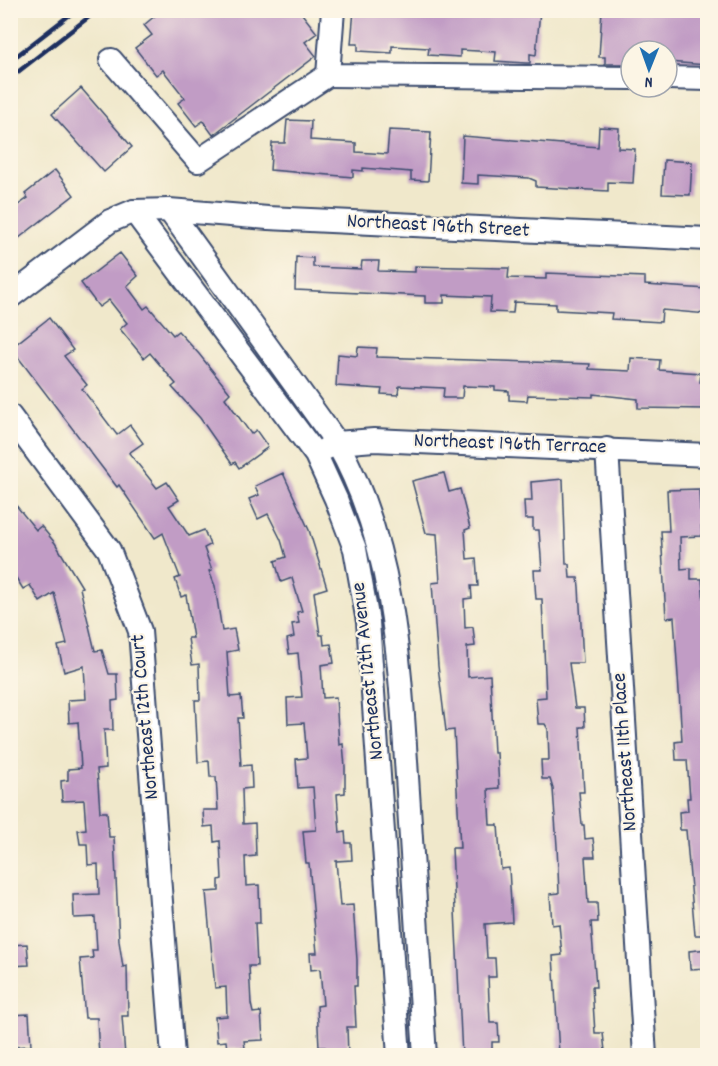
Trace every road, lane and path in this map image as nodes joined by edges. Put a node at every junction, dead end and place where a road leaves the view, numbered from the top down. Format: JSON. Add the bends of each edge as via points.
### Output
{"nodes":[{"id":1,"x":333,"y":10,"type":"edge"},
{"id":2,"x":111,"y":60,"type":"dead end"},
{"id":3,"x":328,"y":75,"type":"junction"},
{"id":4,"x":619,"y":78,"type":"edge"},
{"id":5,"x":679,"y":78,"type":"edge"},
{"id":6,"x":708,"y":79,"type":"edge"},
{"id":7,"x":169,"y":210,"type":"junction"},
{"id":8,"x":134,"y":211,"type":"junction"},
{"id":9,"x":708,"y":239,"type":"edge"},
{"id":10,"x":10,"y":297,"type":"edge"},
{"id":11,"x":10,"y":416,"type":"edge"},
{"id":12,"x":337,"y":442,"type":"junction"},
{"id":13,"x":607,"y":449,"type":"junction"},
{"id":14,"x":316,"y":455,"type":"junction"},
{"id":15,"x":708,"y":455,"type":"edge"},
{"id":16,"x":173,"y":1056,"type":"edge"},
{"id":17,"x":399,"y":1056,"type":"edge"},
{"id":18,"x":425,"y":1056,"type":"edge"},
{"id":19,"x":645,"y":1056,"type":"edge"}],
"edges":[{"from":1,"to":3,"type":"street"},
{"from":2,"to":3,"type":"street","via":[[198,161]]},
{"from":3,"to":4,"type":"street"},
{"from":5,"to":6,"type":"street"},
{"from":7,"to":8,"type":"street","name":"Northeast 196th Street"},
{"from":7,"to":9,"type":"street","name":"Northeast 196th Street"},
{"from":7,"to":12,"type":"street","name":"Northeast 12th Avenue"},
{"from":8,"to":10,"type":"street","via":[[110,221]]},
{"from":8,"to":14,"type":"street","name":"Northeast 12th Avenue"},
{"from":11,"to":16,"type":"street","name":"Northeast 12th Court","via":[[109,550],[140,631]]},
{"from":12,"to":13,"type":"street","name":"Northeast 196th Terrace"},
{"from":12,"to":14,"type":"street","name":"Northeast 196th Terrace"},
{"from":12,"to":18,"type":"street","name":"Northeast 12th Avenue","via":[[356,477],[380,545],[394,620]]},
{"from":13,"to":15,"type":"street","name":"Northeast 196th Terrace"},
{"from":13,"to":19,"type":"street","name":"Northeast 11th Place"},
{"from":14,"to":17,"type":"street","name":"Northeast 12th Avenue","via":[[355,549],[368,622]]}]}
